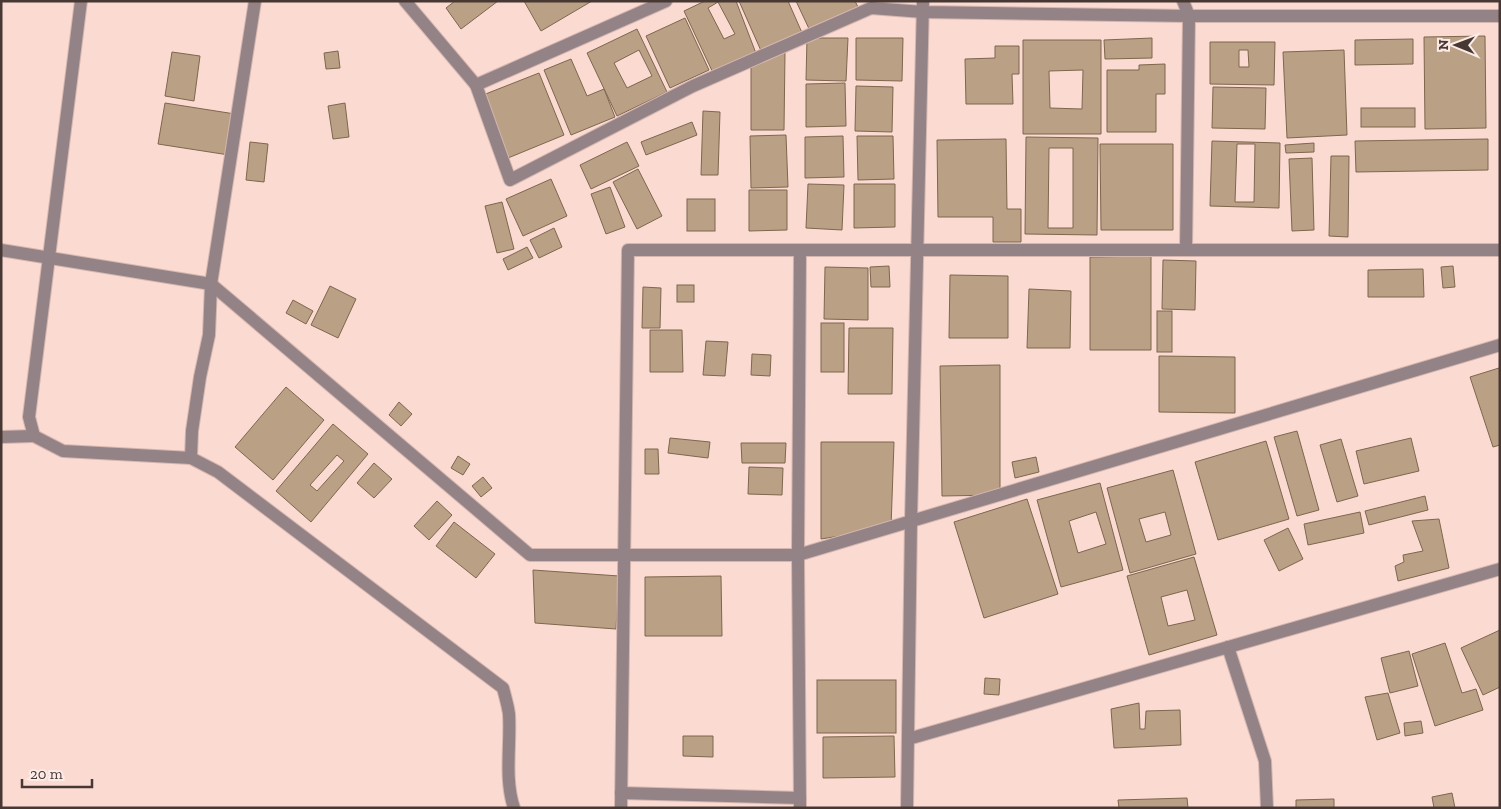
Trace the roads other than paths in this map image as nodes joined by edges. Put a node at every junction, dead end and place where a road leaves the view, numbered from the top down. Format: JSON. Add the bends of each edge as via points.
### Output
{"nodes":[{"id":1,"x":81,"y":1,"type":"edge"},
{"id":2,"x":255,"y":1,"type":"edge"},
{"id":3,"x":405,"y":1,"type":"edge"},
{"id":4,"x":631,"y":1,"type":"edge"},
{"id":5,"x":666,"y":1,"type":"edge"},
{"id":6,"x":1182,"y":1,"type":"edge"},
{"id":7,"x":923,"y":7,"type":"edge"},
{"id":8,"x":638,"y":13,"type":"junction"},
{"id":9,"x":1189,"y":16,"type":"junction"},
{"id":10,"x":1500,"y":16,"type":"edge"},
{"id":11,"x":476,"y":85,"type":"junction"},
{"id":12,"x":1,"y":250,"type":"edge"},
{"id":13,"x":800,"y":250,"type":"junction"},
{"id":14,"x":918,"y":250,"type":"junction"},
{"id":15,"x":1186,"y":250,"type":"junction"},
{"id":16,"x":1500,"y":250,"type":"edge"},
{"id":17,"x":48,"y":258,"type":"junction"},
{"id":18,"x":211,"y":284,"type":"junction"},
{"id":19,"x":1500,"y":344,"type":"edge"},
{"id":20,"x":34,"y":436,"type":"junction"},
{"id":21,"x":1,"y":437,"type":"edge"},
{"id":22,"x":191,"y":458,"type":"junction"},
{"id":23,"x":912,"y":522,"type":"junction"},
{"id":24,"x":624,"y":555,"type":"junction"},
{"id":25,"x":798,"y":555,"type":"junction"},
{"id":26,"x":1500,"y":569,"type":"edge"},
{"id":27,"x":1228,"y":647,"type":"junction"},
{"id":28,"x":908,"y":739,"type":"junction"},
{"id":29,"x":621,"y":793,"type":"junction"},
{"id":30,"x":800,"y":803,"type":"edge"},
{"id":31,"x":514,"y":808,"type":"edge"},
{"id":32,"x":622,"y":808,"type":"edge"},
{"id":33,"x":907,"y":808,"type":"edge"},
{"id":34,"x":1267,"y":808,"type":"edge"}],
"edges":[{"from":1,"to":17,"type":"street"},
{"from":2,"to":18,"type":"street"},
{"from":3,"to":11,"type":"street"},
{"from":4,"to":8,"type":"street"},
{"from":5,"to":8,"type":"street"},
{"from":6,"to":9,"type":"street"},
{"from":7,"to":9,"type":"street"},
{"from":7,"to":11,"type":"street","via":[[871,8],[693,86],[510,180]]},
{"from":7,"to":14,"type":"street"},
{"from":8,"to":11,"type":"street"},
{"from":9,"to":10,"type":"street"},
{"from":9,"to":15,"type":"street"},
{"from":12,"to":17,"type":"street"},
{"from":13,"to":14,"type":"street"},
{"from":13,"to":24,"type":"street","via":[[628,250]]},
{"from":13,"to":25,"type":"street"},
{"from":14,"to":15,"type":"street"},
{"from":14,"to":23,"type":"street"},
{"from":15,"to":16,"type":"street"},
{"from":17,"to":18,"type":"street"},
{"from":17,"to":20,"type":"street","via":[[29,417]]},
{"from":18,"to":22,"type":"street","via":[[209,335],[192,431]]},
{"from":18,"to":24,"type":"street","via":[[530,555]]},
{"from":19,"to":23,"type":"street"},
{"from":20,"to":21,"type":"street"},
{"from":20,"to":22,"type":"street","via":[[62,451]]},
{"from":22,"to":31,"type":"street","via":[[218,472],[503,688],[509,713],[508,760]]},
{"from":23,"to":25,"type":"street"},
{"from":23,"to":28,"type":"street"},
{"from":24,"to":25,"type":"street"},
{"from":24,"to":29,"type":"street"},
{"from":25,"to":30,"type":"street"},
{"from":26,"to":27,"type":"street"},
{"from":27,"to":28,"type":"street"},
{"from":27,"to":34,"type":"street","via":[[1265,761]]},
{"from":28,"to":33,"type":"street"},
{"from":29,"to":30,"type":"street"},
{"from":29,"to":32,"type":"street"}]}
